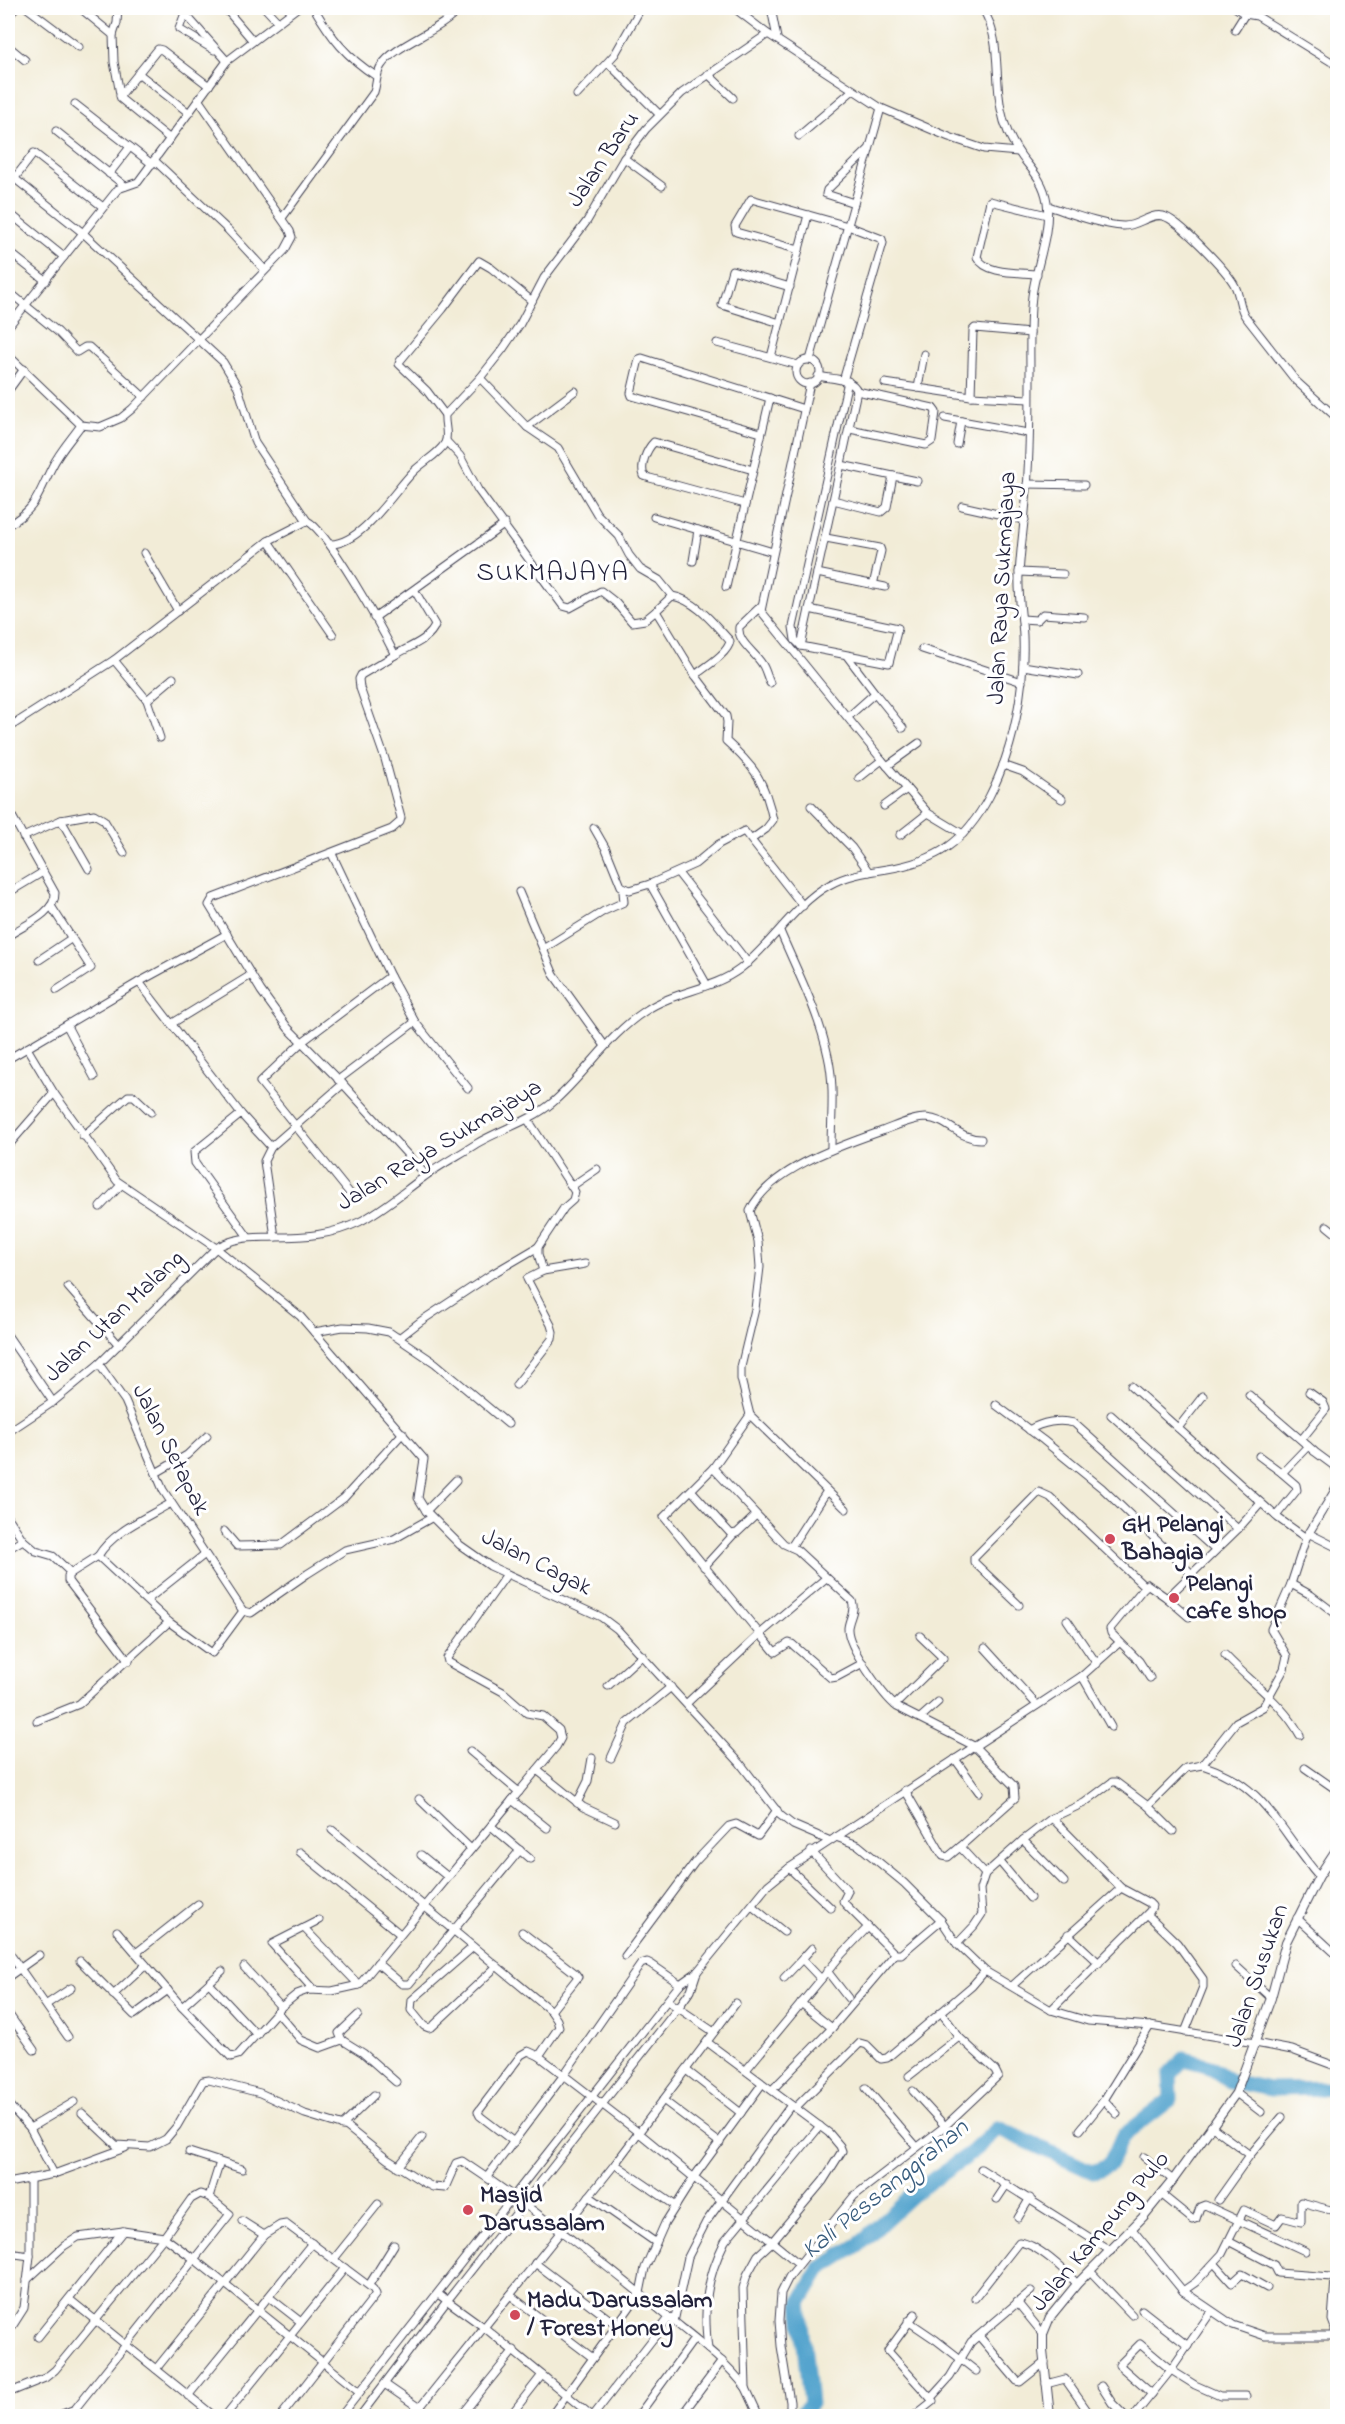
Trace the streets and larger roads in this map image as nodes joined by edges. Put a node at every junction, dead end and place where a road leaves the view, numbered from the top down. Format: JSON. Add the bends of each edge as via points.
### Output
{"nodes":[{"id":1,"x":15,"y":8,"type":"edge"},
{"id":2,"x":27,"y":8,"type":"edge"},
{"id":3,"x":80,"y":8,"type":"edge"},
{"id":4,"x":118,"y":8,"type":"edge"},
{"id":5,"x":225,"y":8,"type":"edge"},
{"id":6,"x":265,"y":8,"type":"edge"},
{"id":7,"x":297,"y":8,"type":"edge"},
{"id":8,"x":314,"y":8,"type":"edge"},
{"id":9,"x":460,"y":8,"type":"edge"},
{"id":10,"x":641,"y":8,"type":"edge"},
{"id":11,"x":734,"y":8,"type":"edge"},
{"id":12,"x":771,"y":8,"type":"edge"},
{"id":13,"x":982,"y":8,"type":"edge"},
{"id":14,"x":1236,"y":8,"type":"edge"},
{"id":15,"x":183,"y":10,"type":"edge"},
{"id":16,"x":1245,"y":14,"type":"junction"},
{"id":17,"x":8,"y":18,"type":"edge"},
{"id":18,"x":278,"y":21,"type":"junction"},
{"id":19,"x":1235,"y":30,"type":"dead end"},
{"id":20,"x":768,"y":34,"type":"junction"},
{"id":21,"x":113,"y":35,"type":"junction"},
{"id":22,"x":777,"y":38,"type":"junction"},
{"id":23,"x":253,"y":41,"type":"junction"},
{"id":24,"x":8,"y":46,"type":"edge"},
{"id":25,"x":79,"y":47,"type":"dead end"},
{"id":26,"x":222,"y":54,"type":"junction"},
{"id":27,"x":25,"y":60,"type":"dead end"},
{"id":28,"x":227,"y":60,"type":"junction"},
{"id":29,"x":608,"y":63,"type":"junction"},
{"id":30,"x":1338,"y":66,"type":"edge"},
{"id":31,"x":138,"y":73,"type":"junction"},
{"id":32,"x":708,"y":74,"type":"junction"},
{"id":33,"x":376,"y":76,"type":"junction"},
{"id":34,"x":209,"y":86,"type":"junction"},
{"id":35,"x":853,"y":90,"type":"junction"},
{"id":36,"x":577,"y":95,"type":"dead end"},
{"id":37,"x":120,"y":96,"type":"junction"},
{"id":38,"x":733,"y":98,"type":"dead end"},
{"id":39,"x":198,"y":99,"type":"junction"},
{"id":40,"x":75,"y":104,"type":"dead end"},
{"id":41,"x":881,"y":108,"type":"junction"},
{"id":42,"x":189,"y":113,"type":"junction"},
{"id":43,"x":659,"y":114,"type":"junction"},
{"id":44,"x":56,"y":131,"type":"dead end"},
{"id":45,"x":799,"y":136,"type":"dead end"},
{"id":46,"x":170,"y":140,"type":"junction"},
{"id":47,"x":130,"y":147,"type":"junction"},
{"id":48,"x":869,"y":149,"type":"junction"},
{"id":49,"x":1018,"y":152,"type":"junction"},
{"id":50,"x":624,"y":158,"type":"junction"},
{"id":51,"x":153,"y":162,"type":"junction"},
{"id":52,"x":110,"y":174,"type":"junction"},
{"id":53,"x":14,"y":178,"type":"junction"},
{"id":54,"x":125,"y":186,"type":"junction"},
{"id":55,"x":662,"y":186,"type":"dead end"},
{"id":56,"x":8,"y":187,"type":"edge"},
{"id":57,"x":854,"y":202,"type":"junction"},
{"id":58,"x":1048,"y":206,"type":"junction"},
{"id":59,"x":103,"y":207,"type":"junction"},
{"id":60,"x":8,"y":212,"type":"edge"},
{"id":61,"x":808,"y":215,"type":"junction"},
{"id":62,"x":1047,"y":215,"type":"junction"},
{"id":63,"x":282,"y":218,"type":"junction"},
{"id":64,"x":848,"y":226,"type":"junction"},
{"id":65,"x":83,"y":233,"type":"junction"},
{"id":66,"x":800,"y":250,"type":"junction"},
{"id":67,"x":8,"y":251,"type":"edge"},
{"id":68,"x":64,"y":257,"type":"junction"},
{"id":69,"x":266,"y":270,"type":"junction"},
{"id":70,"x":1037,"y":274,"type":"junction"},
{"id":71,"x":46,"y":281,"type":"junction"},
{"id":72,"x":790,"y":287,"type":"junction"},
{"id":73,"x":8,"y":291,"type":"edge"},
{"id":74,"x":532,"y":301,"type":"junction"},
{"id":75,"x":27,"y":305,"type":"junction"},
{"id":76,"x":780,"y":322,"type":"junction"},
{"id":77,"x":8,"y":327,"type":"edge"},
{"id":78,"x":1030,"y":333,"type":"junction"},
{"id":79,"x":198,"y":338,"type":"junction"},
{"id":80,"x":717,"y":343,"type":"dead end"},
{"id":81,"x":924,"y":354,"type":"dead end"},
{"id":82,"x":8,"y":355,"type":"edge"},
{"id":83,"x":771,"y":357,"type":"junction"},
{"id":84,"x":810,"y":360,"type":"junction"},
{"id":85,"x":798,"y":366,"type":"junction"},
{"id":86,"x":24,"y":369,"type":"junction"},
{"id":87,"x":819,"y":376,"type":"junction"},
{"id":88,"x":480,"y":378,"type":"junction"},
{"id":89,"x":846,"y":381,"type":"junction"},
{"id":90,"x":810,"y":383,"type":"junction"},
{"id":91,"x":885,"y":383,"type":"dead end"},
{"id":92,"x":918,"y":388,"type":"junction"},
{"id":93,"x":8,"y":391,"type":"edge"},
{"id":94,"x":575,"y":391,"type":"dead end"},
{"id":95,"x":857,"y":392,"type":"junction"},
{"id":96,"x":971,"y":396,"type":"junction"},
{"id":97,"x":144,"y":397,"type":"junction"},
{"id":98,"x":770,"y":398,"type":"junction"},
{"id":99,"x":1029,"y":399,"type":"junction"},
{"id":100,"x":804,"y":409,"type":"junction"},
{"id":101,"x":445,"y":415,"type":"junction"},
{"id":102,"x":945,"y":418,"type":"dead end"},
{"id":103,"x":1338,"y":419,"type":"edge"},
{"id":104,"x":961,"y":421,"type":"junction"},
{"id":105,"x":81,"y":424,"type":"junction"},
{"id":106,"x":527,"y":427,"type":"junction"},
{"id":107,"x":850,"y":429,"type":"junction"},
{"id":108,"x":761,"y":433,"type":"junction"},
{"id":109,"x":1028,"y":433,"type":"junction"},
{"id":110,"x":446,"y":441,"type":"junction"},
{"id":111,"x":957,"y":444,"type":"dead end"},
{"id":112,"x":841,"y":465,"type":"junction"},
{"id":113,"x":753,"y":470,"type":"junction"},
{"id":114,"x":893,"y":476,"type":"junction"},
{"id":115,"x":917,"y":481,"type":"dead end"},
{"id":116,"x":1027,"y":484,"type":"junction"},
{"id":117,"x":1084,"y":485,"type":"dead end"},
{"id":118,"x":833,"y":500,"type":"junction"},
{"id":119,"x":745,"y":504,"type":"junction"},
{"id":120,"x":962,"y":506,"type":"dead end"},
{"id":121,"x":654,"y":517,"type":"dead end"},
{"id":122,"x":1025,"y":520,"type":"junction"},
{"id":123,"x":307,"y":521,"type":"junction"},
{"id":124,"x":505,"y":524,"type":"junction"},
{"id":125,"x":8,"y":525,"type":"edge"},
{"id":126,"x":699,"y":531,"type":"junction"},
{"id":127,"x":826,"y":538,"type":"junction"},
{"id":128,"x":736,"y":541,"type":"junction"},
{"id":129,"x":268,"y":542,"type":"junction"},
{"id":130,"x":331,"y":544,"type":"junction"},
{"id":131,"x":773,"y":552,"type":"junction"},
{"id":132,"x":144,"y":553,"type":"dead end"},
{"id":133,"x":693,"y":561,"type":"dead end"},
{"id":134,"x":1019,"y":572,"type":"junction"},
{"id":135,"x":817,"y":573,"type":"junction"},
{"id":136,"x":1063,"y":574,"type":"dead end"},
{"id":137,"x":873,"y":585,"type":"junction"},
{"id":138,"x":726,"y":587,"type":"dead end"},
{"id":139,"x":885,"y":587,"type":"dead end"},
{"id":140,"x":415,"y":591,"type":"junction"},
{"id":141,"x":672,"y":596,"type":"junction"},
{"id":142,"x":761,"y":606,"type":"junction"},
{"id":143,"x":809,"y":609,"type":"junction"},
{"id":144,"x":656,"y":611,"type":"junction"},
{"id":145,"x":178,"y":612,"type":"junction"},
{"id":146,"x":1084,"y":617,"type":"dead end"},
{"id":147,"x":375,"y":618,"type":"junction"},
{"id":148,"x":1022,"y":619,"type":"junction"},
{"id":149,"x":333,"y":635,"type":"dead end"},
{"id":150,"x":801,"y":645,"type":"junction"},
{"id":151,"x":922,"y":649,"type":"dead end"},
{"id":152,"x":395,"y":655,"type":"junction"},
{"id":153,"x":847,"y":656,"type":"junction"},
{"id":154,"x":114,"y":660,"type":"junction"},
{"id":155,"x":1023,"y":666,"type":"junction"},
{"id":156,"x":694,"y":675,"type":"junction"},
{"id":157,"x":1078,"y":675,"type":"dead end"},
{"id":158,"x":173,"y":678,"type":"dead end"},
{"id":159,"x":1022,"y":682,"type":"junction"},
{"id":160,"x":770,"y":683,"type":"dead end"},
{"id":161,"x":875,"y":693,"type":"junction"},
{"id":162,"x":147,"y":700,"type":"junction"},
{"id":163,"x":848,"y":717,"type":"junction"},
{"id":164,"x":8,"y":728,"type":"edge"},
{"id":165,"x":903,"y":728,"type":"dead end"},
{"id":166,"x":160,"y":738,"type":"dead end"},
{"id":167,"x":919,"y":743,"type":"dead end"},
{"id":168,"x":885,"y":763,"type":"junction"},
{"id":169,"x":1003,"y":765,"type":"junction"},
{"id":170,"x":859,"y":778,"type":"dead end"},
{"id":171,"x":907,"y":789,"type":"junction"},
{"id":172,"x":1062,"y":799,"type":"dead end"},
{"id":173,"x":884,"y":806,"type":"dead end"},
{"id":174,"x":811,"y":807,"type":"dead end"},
{"id":175,"x":8,"y":809,"type":"edge"},
{"id":176,"x":928,"y":813,"type":"junction"},
{"id":177,"x":62,"y":820,"type":"junction"},
{"id":178,"x":594,"y":828,"type":"dead end"},
{"id":179,"x":963,"y":834,"type":"junction"},
{"id":180,"x":900,"y":835,"type":"dead end"},
{"id":181,"x":23,"y":837,"type":"junction"},
{"id":182,"x":752,"y":839,"type":"junction"},
{"id":183,"x":124,"y":853,"type":"dead end"},
{"id":184,"x":332,"y":854,"type":"junction"},
{"id":185,"x":89,"y":869,"type":"dead end"},
{"id":186,"x":43,"y":872,"type":"junction"},
{"id":187,"x":869,"y":872,"type":"junction"},
{"id":188,"x":678,"y":873,"type":"junction"},
{"id":189,"x":650,"y":884,"type":"junction"},
{"id":190,"x":626,"y":889,"type":"junction"},
{"id":191,"x":519,"y":892,"type":"dead end"},
{"id":192,"x":8,"y":893,"type":"edge"},
{"id":193,"x":51,"y":906,"type":"junction"},
{"id":194,"x":803,"y":906,"type":"junction"},
{"id":195,"x":780,"y":931,"type":"junction"},
{"id":196,"x":226,"y":934,"type":"junction"},
{"id":197,"x":8,"y":936,"type":"edge"},
{"id":198,"x":72,"y":938,"type":"junction"},
{"id":199,"x":543,"y":949,"type":"junction"},
{"id":200,"x":39,"y":960,"type":"dead end"},
{"id":201,"x":748,"y":963,"type":"junction"},
{"id":202,"x":251,"y":975,"type":"junction"},
{"id":203,"x":390,"y":976,"type":"junction"},
{"id":204,"x":140,"y":982,"type":"junction"},
{"id":205,"x":707,"y":985,"type":"junction"},
{"id":206,"x":57,"y":990,"type":"dead end"},
{"id":207,"x":415,"y":1022,"type":"junction"},
{"id":208,"x":171,"y":1024,"type":"junction"},
{"id":209,"x":67,"y":1026,"type":"junction"},
{"id":210,"x":302,"y":1041,"type":"junction"},
{"id":211,"x":605,"y":1046,"type":"junction"},
{"id":212,"x":27,"y":1048,"type":"junction"},
{"id":213,"x":8,"y":1059,"type":"edge"},
{"id":214,"x":94,"y":1077,"type":"dead end"},
{"id":215,"x":340,"y":1082,"type":"junction"},
{"id":216,"x":468,"y":1088,"type":"dead end"},
{"id":217,"x":54,"y":1093,"type":"junction"},
{"id":218,"x":151,"y":1112,"type":"dead end"},
{"id":219,"x":242,"y":1114,"type":"junction"},
{"id":220,"x":528,"y":1120,"type":"junction"},
{"id":221,"x":295,"y":1124,"type":"junction"},
{"id":222,"x":83,"y":1136,"type":"junction"},
{"id":223,"x":981,"y":1139,"type":"dead end"},
{"id":224,"x":8,"y":1143,"type":"edge"},
{"id":225,"x":272,"y":1147,"type":"junction"},
{"id":226,"x":831,"y":1148,"type":"junction"},
{"id":227,"x":597,"y":1169,"type":"dead end"},
{"id":228,"x":426,"y":1175,"type":"junction"},
{"id":229,"x":121,"y":1185,"type":"junction"},
{"id":230,"x":572,"y":1186,"type":"junction"},
{"id":231,"x":352,"y":1196,"type":"dead end"},
{"id":232,"x":100,"y":1207,"type":"dead end"},
{"id":233,"x":1327,"y":1226,"type":"dead end"},
{"id":234,"x":1338,"y":1235,"type":"edge"},
{"id":235,"x":248,"y":1237,"type":"junction"},
{"id":236,"x":275,"y":1237,"type":"junction"},
{"id":237,"x":538,"y":1247,"type":"junction"},
{"id":238,"x":216,"y":1248,"type":"junction"},
{"id":239,"x":585,"y":1264,"type":"dead end"},
{"id":240,"x":543,"y":1271,"type":"junction"},
{"id":241,"x":68,"y":1287,"type":"dead end"},
{"id":242,"x":314,"y":1332,"type":"junction"},
{"id":243,"x":8,"y":1336,"type":"edge"},
{"id":244,"x":399,"y":1338,"type":"junction"},
{"id":245,"x":119,"y":1345,"type":"junction"},
{"id":246,"x":99,"y":1364,"type":"junction"},
{"id":247,"x":516,"y":1385,"type":"dead end"},
{"id":248,"x":1131,"y":1386,"type":"dead end"},
{"id":249,"x":1309,"y":1392,"type":"dead end"},
{"id":250,"x":1250,"y":1395,"type":"dead end"},
{"id":251,"x":1203,"y":1396,"type":"dead end"},
{"id":252,"x":53,"y":1402,"type":"junction"},
{"id":253,"x":996,"y":1405,"type":"dead end"},
{"id":254,"x":750,"y":1414,"type":"junction"},
{"id":255,"x":1111,"y":1414,"type":"dead end"},
{"id":256,"x":508,"y":1424,"type":"dead end"},
{"id":257,"x":1178,"y":1428,"type":"junction"},
{"id":258,"x":1029,"y":1430,"type":"junction"},
{"id":259,"x":8,"y":1432,"type":"edge"},
{"id":260,"x":402,"y":1433,"type":"junction"},
{"id":261,"x":207,"y":1436,"type":"dead end"},
{"id":262,"x":1302,"y":1439,"type":"junction"},
{"id":263,"x":1308,"y":1446,"type":"junction"},
{"id":264,"x":1259,"y":1456,"type":"dead end"},
{"id":265,"x":713,"y":1468,"type":"junction"},
{"id":266,"x":1338,"y":1469,"type":"edge"},
{"id":267,"x":156,"y":1473,"type":"junction"},
{"id":268,"x":1282,"y":1473,"type":"junction"},
{"id":269,"x":456,"y":1480,"type":"dead end"},
{"id":270,"x":1338,"y":1485,"type":"edge"},
{"id":271,"x":692,"y":1491,"type":"junction"},
{"id":272,"x":827,"y":1491,"type":"junction"},
{"id":273,"x":1338,"y":1500,"type":"edge"},
{"id":274,"x":171,"y":1503,"type":"junction"},
{"id":275,"x":1261,"y":1503,"type":"junction"},
{"id":276,"x":1327,"y":1503,"type":"junction"},
{"id":277,"x":846,"y":1509,"type":"dead end"},
{"id":278,"x":426,"y":1511,"type":"junction"},
{"id":279,"x":756,"y":1515,"type":"junction"},
{"id":280,"x":1276,"y":1516,"type":"junction"},
{"id":281,"x":8,"y":1517,"type":"edge"},
{"id":282,"x":431,"y":1518,"type":"junction"},
{"id":283,"x":1238,"y":1529,"type":"junction"},
{"id":284,"x":224,"y":1531,"type":"dead end"},
{"id":285,"x":734,"y":1534,"type":"junction"},
{"id":286,"x":1307,"y":1536,"type":"junction"},
{"id":287,"x":23,"y":1540,"type":"junction"},
{"id":288,"x":791,"y":1547,"type":"junction"},
{"id":289,"x":1338,"y":1548,"type":"edge"},
{"id":290,"x":8,"y":1549,"type":"edge"},
{"id":291,"x":1215,"y":1550,"type":"junction"},
{"id":292,"x":205,"y":1554,"type":"junction"},
{"id":293,"x":98,"y":1556,"type":"junction"},
{"id":294,"x":705,"y":1567,"type":"junction"},
{"id":295,"x":71,"y":1573,"type":"junction"},
{"id":296,"x":1191,"y":1573,"type":"junction"},
{"id":297,"x":507,"y":1574,"type":"junction"},
{"id":298,"x":826,"y":1578,"type":"junction"},
{"id":299,"x":1291,"y":1584,"type":"junction"},
{"id":300,"x":1144,"y":1587,"type":"junction"},
{"id":301,"x":1167,"y":1598,"type":"junction"},
{"id":302,"x":147,"y":1600,"type":"junction"},
{"id":303,"x":1019,"y":1605,"type":"dead end"},
{"id":304,"x":243,"y":1611,"type":"junction"},
{"id":305,"x":1336,"y":1614,"type":"edge"},
{"id":306,"x":1189,"y":1617,"type":"dead end"},
{"id":307,"x":1066,"y":1620,"type":"dead end"},
{"id":308,"x":169,"y":1622,"type":"junction"},
{"id":309,"x":760,"y":1634,"type":"junction"},
{"id":310,"x":920,"y":1636,"type":"dead end"},
{"id":311,"x":1119,"y":1643,"type":"junction"},
{"id":312,"x":985,"y":1648,"type":"dead end"},
{"id":313,"x":642,"y":1655,"type":"junction"},
{"id":314,"x":1225,"y":1655,"type":"dead end"},
{"id":315,"x":129,"y":1661,"type":"junction"},
{"id":316,"x":863,"y":1663,"type":"junction"},
{"id":317,"x":1097,"y":1664,"type":"junction"},
{"id":318,"x":1082,"y":1676,"type":"junction"},
{"id":319,"x":1150,"y":1678,"type":"dead end"},
{"id":320,"x":608,"y":1686,"type":"dead end"},
{"id":321,"x":671,"y":1687,"type":"junction"},
{"id":322,"x":1269,"y":1695,"type":"junction"},
{"id":323,"x":938,"y":1702,"type":"dead end"},
{"id":324,"x":687,"y":1703,"type":"junction"},
{"id":325,"x":895,"y":1705,"type":"junction"},
{"id":326,"x":1037,"y":1705,"type":"junction"},
{"id":327,"x":920,"y":1718,"type":"junction"},
{"id":328,"x":37,"y":1720,"type":"dead end"},
{"id":329,"x":1111,"y":1727,"type":"dead end"},
{"id":330,"x":1300,"y":1735,"type":"dead end"},
{"id":331,"x":974,"y":1746,"type":"junction"},
{"id":332,"x":470,"y":1751,"type":"dead end"},
{"id":333,"x":592,"y":1758,"type":"dead end"},
{"id":334,"x":611,"y":1758,"type":"dead end"},
{"id":335,"x":955,"y":1759,"type":"junction"},
{"id":336,"x":1202,"y":1765,"type":"junction"},
{"id":337,"x":1305,"y":1768,"type":"dead end"},
{"id":338,"x":537,"y":1770,"type":"junction"},
{"id":339,"x":905,"y":1790,"type":"junction"},
{"id":340,"x":1338,"y":1791,"type":"edge"},
{"id":341,"x":519,"y":1792,"type":"junction"},
{"id":342,"x":979,"y":1792,"type":"dead end"},
{"id":343,"x":419,"y":1799,"type":"dead end"},
{"id":344,"x":512,"y":1800,"type":"junction"},
{"id":345,"x":577,"y":1803,"type":"junction"},
{"id":346,"x":1148,"y":1806,"type":"junction"},
{"id":347,"x":777,"y":1810,"type":"junction"},
{"id":348,"x":1052,"y":1818,"type":"junction"},
{"id":349,"x":615,"y":1822,"type":"dead end"},
{"id":350,"x":491,"y":1826,"type":"junction"},
{"id":351,"x":547,"y":1828,"type":"dead end"},
{"id":352,"x":332,"y":1830,"type":"dead end"},
{"id":353,"x":1173,"y":1831,"type":"dead end"},
{"id":354,"x":836,"y":1837,"type":"junction"},
{"id":355,"x":828,"y":1840,"type":"junction"},
{"id":356,"x":1023,"y":1840,"type":"junction"},
{"id":357,"x":960,"y":1847,"type":"junction"},
{"id":358,"x":1338,"y":1847,"type":"edge"},
{"id":359,"x":471,"y":1850,"type":"junction"},
{"id":360,"x":520,"y":1850,"type":"junction"},
{"id":361,"x":811,"y":1851,"type":"junction"},
{"id":362,"x":300,"y":1852,"type":"dead end"},
{"id":363,"x":421,"y":1855,"type":"dead end"},
{"id":364,"x":530,"y":1858,"type":"dead end"},
{"id":365,"x":1000,"y":1862,"type":"junction"},
{"id":366,"x":789,"y":1868,"type":"junction"},
{"id":367,"x":985,"y":1874,"type":"junction"},
{"id":368,"x":1319,"y":1876,"type":"junction"},
{"id":369,"x":448,"y":1877,"type":"junction"},
{"id":370,"x":1064,"y":1882,"type":"dead end"},
{"id":371,"x":1121,"y":1888,"type":"junction"},
{"id":372,"x":1030,"y":1898,"type":"dead end"},
{"id":373,"x":198,"y":1904,"type":"dead end"},
{"id":374,"x":424,"y":1906,"type":"junction"},
{"id":375,"x":752,"y":1906,"type":"junction"},
{"id":376,"x":831,"y":1908,"type":"dead end"},
{"id":377,"x":1148,"y":1914,"type":"junction"},
{"id":378,"x":1296,"y":1918,"type":"junction"},
{"id":379,"x":319,"y":1920,"type":"dead end"},
{"id":380,"x":941,"y":1920,"type":"junction"},
{"id":381,"x":868,"y":1927,"type":"junction"},
{"id":382,"x":303,"y":1928,"type":"junction"},
{"id":383,"x":453,"y":1930,"type":"junction"},
{"id":384,"x":117,"y":1931,"type":"dead end"},
{"id":385,"x":522,"y":1932,"type":"dead end"},
{"id":386,"x":784,"y":1932,"type":"dead end"},
{"id":387,"x":400,"y":1934,"type":"junction"},
{"id":388,"x":1068,"y":1934,"type":"junction"},
{"id":389,"x":957,"y":1944,"type":"junction"},
{"id":390,"x":473,"y":1947,"type":"junction"},
{"id":391,"x":812,"y":1948,"type":"dead end"},
{"id":392,"x":8,"y":1951,"type":"edge"},
{"id":393,"x":136,"y":1953,"type":"junction"},
{"id":394,"x":895,"y":1954,"type":"junction"},
{"id":395,"x":39,"y":1955,"type":"dead end"},
{"id":396,"x":625,"y":1956,"type":"dead end"},
{"id":397,"x":1338,"y":1956,"type":"edge"},
{"id":398,"x":802,"y":1959,"type":"junction"},
{"id":399,"x":80,"y":1961,"type":"dead end"},
{"id":400,"x":376,"y":1963,"type":"junction"},
{"id":401,"x":1099,"y":1964,"type":"junction"},
{"id":402,"x":146,"y":1965,"type":"junction"},
{"id":403,"x":497,"y":1966,"type":"junction"},
{"id":404,"x":1236,"y":1966,"type":"dead end"},
{"id":405,"x":20,"y":1967,"type":"junction"},
{"id":406,"x":244,"y":1967,"type":"dead end"},
{"id":407,"x":222,"y":1971,"type":"dead end"},
{"id":408,"x":827,"y":1971,"type":"junction"},
{"id":409,"x":985,"y":1971,"type":"junction"},
{"id":410,"x":697,"y":1972,"type":"junction"},
{"id":411,"x":8,"y":1977,"type":"edge"},
{"id":412,"x":784,"y":1978,"type":"dead end"},
{"id":413,"x":821,"y":1978,"type":"junction"},
{"id":414,"x":208,"y":1983,"type":"junction"},
{"id":415,"x":680,"y":1984,"type":"junction"},
{"id":416,"x":359,"y":1985,"type":"junction"},
{"id":417,"x":1012,"y":1986,"type":"junction"},
{"id":418,"x":71,"y":1988,"type":"dead end"},
{"id":419,"x":313,"y":1989,"type":"junction"},
{"id":420,"x":168,"y":1990,"type":"junction"},
{"id":421,"x":113,"y":1995,"type":"junction"},
{"id":422,"x":848,"y":1998,"type":"dead end"},
{"id":423,"x":1271,"y":1998,"type":"junction"},
{"id":424,"x":668,"y":2001,"type":"junction"},
{"id":425,"x":736,"y":2003,"type":"dead end"},
{"id":426,"x":801,"y":2003,"type":"junction"},
{"id":427,"x":47,"y":2004,"type":"junction"},
{"id":428,"x":182,"y":2007,"type":"junction"},
{"id":429,"x":678,"y":2008,"type":"junction"},
{"id":430,"x":279,"y":2010,"type":"junction"},
{"id":431,"x":1052,"y":2010,"type":"junction"},
{"id":432,"x":551,"y":2011,"type":"junction"},
{"id":433,"x":941,"y":2012,"type":"junction"},
{"id":434,"x":8,"y":2013,"type":"edge"},
{"id":435,"x":358,"y":2015,"type":"dead end"},
{"id":436,"x":1150,"y":2026,"type":"junction"},
{"id":437,"x":832,"y":2028,"type":"junction"},
{"id":438,"x":714,"y":2032,"type":"junction"},
{"id":439,"x":1185,"y":2032,"type":"junction"},
{"id":440,"x":257,"y":2035,"type":"junction"},
{"id":441,"x":68,"y":2037,"type":"dead end"},
{"id":442,"x":959,"y":2037,"type":"junction"},
{"id":443,"x":342,"y":2040,"type":"junction"},
{"id":444,"x":707,"y":2042,"type":"junction"},
{"id":445,"x":1255,"y":2043,"type":"junction"},
{"id":446,"x":34,"y":2050,"type":"dead end"},
{"id":447,"x":538,"y":2056,"type":"junction"},
{"id":448,"x":1338,"y":2067,"type":"edge"},
{"id":449,"x":686,"y":2070,"type":"junction"},
{"id":450,"x":746,"y":2070,"type":"junction"},
{"id":451,"x":563,"y":2076,"type":"junction"},
{"id":452,"x":909,"y":2076,"type":"dead end"},
{"id":453,"x":396,"y":2082,"type":"dead end"},
{"id":454,"x":762,"y":2084,"type":"junction"},
{"id":455,"x":866,"y":2088,"type":"dead end"},
{"id":456,"x":772,"y":2090,"type":"junction"},
{"id":457,"x":913,"y":2091,"type":"dead end"},
{"id":458,"x":1238,"y":2091,"type":"junction"},
{"id":459,"x":374,"y":2095,"type":"dead end"},
{"id":460,"x":592,"y":2098,"type":"junction"},
{"id":461,"x":663,"y":2100,"type":"junction"},
{"id":462,"x":1104,"y":2100,"type":"junction"},
{"id":463,"x":74,"y":2102,"type":"dead end"},
{"id":464,"x":8,"y":2104,"type":"edge"},
{"id":465,"x":602,"y":2106,"type":"junction"},
{"id":466,"x":793,"y":2107,"type":"junction"},
{"id":467,"x":1261,"y":2112,"type":"dead end"},
{"id":468,"x":82,"y":2113,"type":"dead end"},
{"id":469,"x":741,"y":2113,"type":"junction"},
{"id":470,"x":1117,"y":2114,"type":"dead end"},
{"id":471,"x":1282,"y":2117,"type":"dead end"},
{"id":472,"x":342,"y":2126,"type":"junction"},
{"id":473,"x":820,"y":2126,"type":"junction"},
{"id":474,"x":945,"y":2126,"type":"junction"},
{"id":475,"x":1211,"y":2126,"type":"junction"},
{"id":476,"x":30,"y":2128,"type":"junction"},
{"id":477,"x":1080,"y":2130,"type":"dead end"},
{"id":478,"x":638,"y":2132,"type":"junction"},
{"id":479,"x":422,"y":2137,"type":"dead end"},
{"id":480,"x":514,"y":2142,"type":"junction"},
{"id":481,"x":720,"y":2143,"type":"junction"},
{"id":482,"x":129,"y":2146,"type":"junction"},
{"id":483,"x":917,"y":2147,"type":"junction"},
{"id":484,"x":189,"y":2152,"type":"dead end"},
{"id":485,"x":1250,"y":2155,"type":"junction"},
{"id":486,"x":1144,"y":2157,"type":"dead end"},
{"id":487,"x":220,"y":2162,"type":"junction"},
{"id":488,"x":615,"y":2164,"type":"junction"},
{"id":489,"x":398,"y":2167,"type":"junction"},
{"id":490,"x":242,"y":2169,"type":"dead end"},
{"id":491,"x":981,"y":2169,"type":"dead end"},
{"id":492,"x":54,"y":2174,"type":"junction"},
{"id":493,"x":487,"y":2177,"type":"junction"},
{"id":494,"x":694,"y":2177,"type":"junction"},
{"id":495,"x":30,"y":2178,"type":"junction"},
{"id":496,"x":1173,"y":2180,"type":"junction"},
{"id":497,"x":8,"y":2182,"type":"edge"},
{"id":498,"x":1007,"y":2184,"type":"junction"},
{"id":499,"x":1161,"y":2194,"type":"junction"},
{"id":500,"x":589,"y":2196,"type":"junction"},
{"id":501,"x":514,"y":2197,"type":"junction"},
{"id":502,"x":209,"y":2198,"type":"junction"},
{"id":503,"x":1030,"y":2198,"type":"junction"},
{"id":504,"x":721,"y":2199,"type":"junction"},
{"id":505,"x":997,"y":2199,"type":"dead end"},
{"id":506,"x":1218,"y":2200,"type":"dead end"},
{"id":507,"x":378,"y":2204,"type":"dead end"},
{"id":508,"x":524,"y":2204,"type":"junction"},
{"id":509,"x":676,"y":2206,"type":"junction"},
{"id":510,"x":1338,"y":2212,"type":"edge"},
{"id":511,"x":1018,"y":2217,"type":"dead end"},
{"id":512,"x":1238,"y":2219,"type":"junction"},
{"id":513,"x":744,"y":2220,"type":"junction"},
{"id":514,"x":242,"y":2221,"type":"dead end"},
{"id":515,"x":1132,"y":2229,"type":"junction"},
{"id":516,"x":123,"y":2231,"type":"junction"},
{"id":517,"x":560,"y":2231,"type":"junction"},
{"id":518,"x":264,"y":2235,"type":"junction"},
{"id":519,"x":164,"y":2238,"type":"junction"},
{"id":520,"x":655,"y":2242,"type":"junction"},
{"id":521,"x":1230,"y":2242,"type":"junction"},
{"id":522,"x":312,"y":2243,"type":"junction"},
{"id":523,"x":771,"y":2243,"type":"junction"},
{"id":524,"x":394,"y":2245,"type":"dead end"},
{"id":525,"x":1111,"y":2251,"type":"junction"},
{"id":526,"x":1305,"y":2251,"type":"dead end"},
{"id":527,"x":8,"y":2253,"type":"edge"},
{"id":528,"x":30,"y":2256,"type":"junction"},
{"id":529,"x":194,"y":2259,"type":"junction"},
{"id":530,"x":334,"y":2259,"type":"junction"},
{"id":531,"x":535,"y":2263,"type":"junction"},
{"id":532,"x":799,"y":2264,"type":"junction"},
{"id":533,"x":1215,"y":2264,"type":"junction"},
{"id":534,"x":345,"y":2268,"type":"junction"},
{"id":535,"x":1089,"y":2271,"type":"junction"},
{"id":536,"x":27,"y":2280,"type":"junction"},
{"id":537,"x":225,"y":2284,"type":"junction"},
{"id":538,"x":1077,"y":2284,"type":"junction"},
{"id":539,"x":369,"y":2286,"type":"junction"},
{"id":540,"x":1268,"y":2288,"type":"dead end"},
{"id":541,"x":1031,"y":2291,"type":"dead end"},
{"id":542,"x":1183,"y":2291,"type":"junction"},
{"id":543,"x":640,"y":2293,"type":"junction"},
{"id":544,"x":438,"y":2294,"type":"junction"},
{"id":545,"x":510,"y":2295,"type":"junction"},
{"id":546,"x":269,"y":2297,"type":"junction"},
{"id":547,"x":975,"y":2298,"type":"dead end"},
{"id":548,"x":69,"y":2299,"type":"junction"},
{"id":549,"x":447,"y":2301,"type":"junction"},
{"id":550,"x":1017,"y":2302,"type":"junction"},
{"id":551,"x":258,"y":2310,"type":"junction"},
{"id":552,"x":1142,"y":2310,"type":"dead end"},
{"id":553,"x":1211,"y":2312,"type":"junction"},
{"id":554,"x":915,"y":2314,"type":"dead end"},
{"id":555,"x":1132,"y":2315,"type":"dead end"},
{"id":556,"x":672,"y":2320,"type":"junction"},
{"id":557,"x":96,"y":2321,"type":"junction"},
{"id":558,"x":908,"y":2321,"type":"junction"},
{"id":559,"x":301,"y":2322,"type":"junction"},
{"id":560,"x":617,"y":2325,"type":"junction"},
{"id":561,"x":485,"y":2328,"type":"junction"},
{"id":562,"x":8,"y":2333,"type":"edge"},
{"id":563,"x":1043,"y":2334,"type":"junction"},
{"id":564,"x":290,"y":2336,"type":"junction"},
{"id":565,"x":979,"y":2336,"type":"junction"},
{"id":566,"x":38,"y":2337,"type":"dead end"},
{"id":567,"x":694,"y":2339,"type":"junction"},
{"id":568,"x":127,"y":2346,"type":"junction"},
{"id":569,"x":1188,"y":2346,"type":"junction"},
{"id":570,"x":708,"y":2349,"type":"junction"},
{"id":571,"x":514,"y":2350,"type":"junction"},
{"id":572,"x":593,"y":2358,"type":"junction"},
{"id":573,"x":960,"y":2359,"type":"junction"},
{"id":574,"x":722,"y":2361,"type":"junction"},
{"id":575,"x":322,"y":2362,"type":"junction"},
{"id":576,"x":1045,"y":2362,"type":"junction"},
{"id":577,"x":156,"y":2370,"type":"junction"},
{"id":578,"x":1171,"y":2370,"type":"junction"},
{"id":579,"x":976,"y":2371,"type":"dead end"},
{"id":580,"x":543,"y":2374,"type":"junction"},
{"id":581,"x":1046,"y":2384,"type":"junction"},
{"id":582,"x":386,"y":2385,"type":"junction"},
{"id":583,"x":1101,"y":2386,"type":"dead end"},
{"id":584,"x":746,"y":2388,"type":"junction"},
{"id":585,"x":360,"y":2392,"type":"junction"},
{"id":586,"x":8,"y":2393,"type":"edge"},
{"id":587,"x":1152,"y":2394,"type":"junction"},
{"id":588,"x":567,"y":2395,"type":"junction"},
{"id":589,"x":188,"y":2396,"type":"junction"},
{"id":590,"x":1245,"y":2396,"type":"dead end"},
{"id":591,"x":931,"y":2398,"type":"junction"},
{"id":592,"x":420,"y":2408,"type":"junction"},
{"id":593,"x":76,"y":2413,"type":"edge"},
{"id":594,"x":57,"y":2416,"type":"edge"},
{"id":595,"x":214,"y":2416,"type":"edge"},
{"id":596,"x":225,"y":2416,"type":"edge"},
{"id":597,"x":280,"y":2416,"type":"edge"},
{"id":598,"x":341,"y":2416,"type":"edge"},
{"id":599,"x":360,"y":2416,"type":"edge"},
{"id":600,"x":413,"y":2416,"type":"edge"},
{"id":601,"x":431,"y":2416,"type":"edge"},
{"id":602,"x":461,"y":2416,"type":"edge"},
{"id":603,"x":510,"y":2416,"type":"edge"},
{"id":604,"x":551,"y":2416,"type":"edge"},
{"id":605,"x":592,"y":2416,"type":"edge"},
{"id":606,"x":638,"y":2416,"type":"edge"},
{"id":607,"x":681,"y":2416,"type":"edge"},
{"id":608,"x":759,"y":2416,"type":"edge"},
{"id":609,"x":784,"y":2416,"type":"edge"},
{"id":610,"x":914,"y":2416,"type":"edge"},
{"id":611,"x":1050,"y":2416,"type":"edge"},
{"id":612,"x":1091,"y":2416,"type":"edge"},
{"id":613,"x":1125,"y":2416,"type":"edge"},
{"id":614,"x":1134,"y":2416,"type":"edge"}],
"edges":[{"from":1,"to":17,"type":"street"},
{"from":2,"to":25,"type":"street"},
{"from":3,"to":21,"type":"street"},
{"from":4,"to":21,"type":"street"},
{"from":5,"to":23,"type":"street"},
{"from":6,"to":18,"type":"street"},
{"from":7,"to":18,"type":"street"},
{"from":8,"to":33,"type":"street","via":[[339,46]]},
{"from":9,"to":33,"type":"street","via":[[444,24],[386,60]]},
{"from":10,"to":29,"type":"street"},
{"from":11,"to":20,"type":"street"},
{"from":12,"to":22,"type":"street"},
{"from":13,"to":49,"type":"street","name":"Jalan Raya Sukmajaya","via":[[994,35],[1000,108]]},
{"from":14,"to":16,"type":"street"},
{"from":15,"to":26,"type":"street"},
{"from":15,"to":26,"type":"street","via":[[179,29]]},
{"from":16,"to":19,"type":"street"},
{"from":16,"to":30,"type":"street","via":[[1257,16]]},
{"from":18,"to":23,"type":"street"},
{"from":20,"to":22,"type":"street"},
{"from":20,"to":32,"type":"street","name":"Jalan Baru"},
{"from":21,"to":37,"type":"street"},
{"from":22,"to":35,"type":"street"},
{"from":23,"to":28,"type":"street"},
{"from":24,"to":27,"type":"street"},
{"from":26,"to":28,"type":"street"},
{"from":28,"to":34,"type":"street"},
{"from":29,"to":36,"type":"street"},
{"from":29,"to":43,"type":"street"},
{"from":31,"to":34,"type":"street","via":[[155,51],[162,50]]},
{"from":31,"to":37,"type":"street"},
{"from":31,"to":42,"type":"street"},
{"from":32,"to":38,"type":"street"},
{"from":32,"to":43,"type":"street","name":"Jalan Baru"},
{"from":33,"to":63,"type":"street","via":[[374,92]]},
{"from":34,"to":39,"type":"street"},
{"from":35,"to":41,"type":"street"},
{"from":35,"to":45,"type":"street"},
{"from":37,"to":46,"type":"street"},
{"from":39,"to":42,"type":"street"},
{"from":39,"to":63,"type":"street"},
{"from":40,"to":47,"type":"street"},
{"from":41,"to":48,"type":"street"},
{"from":41,"to":49,"type":"street","via":[[984,149]]},
{"from":42,"to":46,"type":"street"},
{"from":43,"to":50,"type":"street","name":"Jalan Baru"},
{"from":44,"to":52,"type":"street"},
{"from":46,"to":51,"type":"street"},
{"from":47,"to":51,"type":"street"},
{"from":47,"to":52,"type":"street"},
{"from":48,"to":57,"type":"street"},
{"from":48,"to":57,"type":"street","via":[[827,190],[826,194]]},
{"from":49,"to":58,"type":"street","name":"Jalan Raya Sukmajaya","via":[[1039,179]]},
{"from":50,"to":55,"type":"street"},
{"from":50,"to":74,"type":"street","name":"Jalan Baru","via":[[596,208],[544,278]]},
{"from":51,"to":54,"type":"street","via":[[136,184]]},
{"from":51,"to":69,"type":"street"},
{"from":52,"to":54,"type":"street"},
{"from":53,"to":56,"type":"street"},
{"from":53,"to":59,"type":"street","via":[[34,153]]},
{"from":53,"to":65,"type":"street"},
{"from":54,"to":59,"type":"street"},
{"from":57,"to":64,"type":"street"},
{"from":58,"to":62,"type":"street","name":"Jalan Raya Sukmajaya"},
{"from":58,"to":103,"type":"street","via":[[1123,226],[1154,216],[1172,219],[1230,279],[1240,308],[1259,336],[1300,385]]},
{"from":59,"to":65,"type":"street"},
{"from":60,"to":68,"type":"street"},
{"from":61,"to":64,"type":"street"},
{"from":61,"to":66,"type":"street"},
{"from":61,"to":66,"type":"street","via":[[751,199],[735,226],[740,234]]},
{"from":62,"to":70,"type":"street","name":"Jalan Raya Sukmajaya"},
{"from":62,"to":70,"type":"street","via":[[990,201],[977,256],[983,266]]},
{"from":63,"to":69,"type":"street","via":[[291,241]]},
{"from":64,"to":84,"type":"street"},
{"from":64,"to":89,"type":"street","via":[[879,236],[883,243]]},
{"from":65,"to":68,"type":"street"},
{"from":65,"to":79,"type":"street"},
{"from":66,"to":72,"type":"street"},
{"from":67,"to":71,"type":"street"},
{"from":68,"to":71,"type":"street"},
{"from":69,"to":79,"type":"street"},
{"from":70,"to":78,"type":"street","name":"Jalan Raya Sukmajaya"},
{"from":71,"to":75,"type":"street"},
{"from":72,"to":76,"type":"street"},
{"from":72,"to":76,"type":"street","via":[[732,270],[722,305]]},
{"from":73,"to":75,"type":"street"},
{"from":74,"to":88,"type":"street","name":"Jalan Baru","via":[[512,337]]},
{"from":74,"to":101,"type":"street","via":[[479,261],[400,361]]},
{"from":75,"to":77,"type":"street"},
{"from":75,"to":97,"type":"street","via":[[76,352],[87,346]]},
{"from":76,"to":83,"type":"street"},
{"from":78,"to":96,"type":"street","via":[[973,330]]},
{"from":78,"to":99,"type":"street","name":"Jalan Raya Sukmajaya"},
{"from":79,"to":97,"type":"street"},
{"from":79,"to":123,"type":"street","via":[[229,371],[238,387],[255,443]]},
{"from":80,"to":83,"type":"street"},
{"from":81,"to":92,"type":"street"},
{"from":82,"to":86,"type":"street"},
{"from":83,"to":85,"type":"street"},
{"from":84,"to":85,"type":"street"},
{"from":84,"to":87,"type":"street","via":[[818,365]]},
{"from":85,"to":90,"type":"street","via":[[798,378]]},
{"from":86,"to":93,"type":"street"},
{"from":86,"to":105,"type":"street"},
{"from":87,"to":89,"type":"street"},
{"from":87,"to":90,"type":"street"},
{"from":88,"to":101,"type":"street","name":"Jalan Baru"},
{"from":88,"to":106,"type":"street"},
{"from":89,"to":95,"type":"street","via":[[856,386]]},
{"from":89,"to":150,"type":"street","via":[[793,627],[795,640]]},
{"from":90,"to":100,"type":"street"},
{"from":91,"to":92,"type":"street"},
{"from":92,"to":96,"type":"street"},
{"from":94,"to":106,"type":"street"},
{"from":95,"to":107,"type":"street"},
{"from":95,"to":107,"type":"street","via":[[936,410],[932,441],[926,446]]},
{"from":96,"to":99,"type":"street"},
{"from":97,"to":105,"type":"street","via":[[132,409],[100,427]]},
{"from":98,"to":100,"type":"street"},
{"from":98,"to":108,"type":"street"},
{"from":98,"to":108,"type":"street","via":[[642,358],[635,372],[631,393],[637,399]]},
{"from":99,"to":109,"type":"street","name":"Jalan Raya Sukmajaya"},
{"from":100,"to":131,"type":"street"},
{"from":101,"to":110,"type":"street"},
{"from":102,"to":104,"type":"street"},
{"from":104,"to":109,"type":"street"},
{"from":104,"to":111,"type":"street"},
{"from":105,"to":125,"type":"street","via":[[50,470],[32,507]]},
{"from":106,"to":141,"type":"street","via":[[558,448],[597,514],[619,536],[633,561],[658,579]]},
{"from":107,"to":112,"type":"street"},
{"from":108,"to":113,"type":"street"},
{"from":109,"to":116,"type":"street","name":"Jalan Raya Sukmajaya"},
{"from":110,"to":124,"type":"street"},
{"from":110,"to":130,"type":"street","via":[[369,523],[346,540]]},
{"from":112,"to":114,"type":"street"},
{"from":112,"to":118,"type":"street"},
{"from":113,"to":119,"type":"street"},
{"from":113,"to":119,"type":"street","via":[[654,442],[647,450],[642,468],[644,476]]},
{"from":114,"to":115,"type":"street"},
{"from":114,"to":118,"type":"street","via":[[887,507],[881,512]]},
{"from":116,"to":117,"type":"street"},
{"from":116,"to":122,"type":"street","name":"Jalan Raya Sukmajaya"},
{"from":118,"to":127,"type":"street"},
{"from":119,"to":128,"type":"street"},
{"from":120,"to":122,"type":"street"},
{"from":121,"to":126,"type":"street"},
{"from":122,"to":134,"type":"street","name":"Jalan Raya Sukmajaya"},
{"from":123,"to":129,"type":"street"},
{"from":123,"to":130,"type":"street"},
{"from":124,"to":140,"type":"street"},
{"from":124,"to":144,"type":"street","via":[[563,606],[570,608],[601,591],[632,622],[645,620]]},
{"from":126,"to":128,"type":"street"},
{"from":126,"to":133,"type":"street"},
{"from":127,"to":135,"type":"street"},
{"from":127,"to":137,"type":"street","via":[[880,548]]},
{"from":128,"to":131,"type":"street"},
{"from":128,"to":138,"type":"street"},
{"from":129,"to":145,"type":"street"},
{"from":129,"to":149,"type":"street"},
{"from":130,"to":147,"type":"street"},
{"from":131,"to":142,"type":"street"},
{"from":132,"to":145,"type":"street"},
{"from":134,"to":136,"type":"street"},
{"from":134,"to":148,"type":"street","name":"Jalan Raya Sukmajaya"},
{"from":135,"to":137,"type":"street"},
{"from":135,"to":143,"type":"street"},
{"from":137,"to":139,"type":"street"},
{"from":140,"to":147,"type":"street"},
{"from":140,"to":152,"type":"street","via":[[435,625],[428,636]]},
{"from":141,"to":144,"type":"street"},
{"from":141,"to":156,"type":"street","via":[[704,614],[730,641],[725,650]]},
{"from":142,"to":160,"type":"street","via":[[738,631],[762,663]]},
{"from":142,"to":163,"type":"street","via":[[764,616]]},
{"from":143,"to":150,"type":"street"},
{"from":143,"to":153,"type":"street","via":[[898,628],[889,663]]},
{"from":144,"to":156,"type":"street"},
{"from":145,"to":154,"type":"street"},
{"from":146,"to":148,"type":"street","via":[[1043,614],[1037,620]]},
{"from":147,"to":152,"type":"street"},
{"from":148,"to":155,"type":"street","name":"Jalan Raya Sukmajaya"},
{"from":150,"to":153,"type":"street"},
{"from":151,"to":159,"type":"street"},
{"from":152,"to":184,"type":"street","via":[[359,679],[401,813],[400,822]]},
{"from":153,"to":161,"type":"street"},
{"from":154,"to":162,"type":"street"},
{"from":154,"to":164,"type":"street"},
{"from":155,"to":157,"type":"street"},
{"from":155,"to":159,"type":"street","name":"Jalan Raya Sukmajaya"},
{"from":156,"to":182,"type":"street","via":[[726,716],[726,741],[760,778],[773,820]]},
{"from":158,"to":162,"type":"street"},
{"from":159,"to":169,"type":"street","name":"Jalan Raya Sukmajaya"},
{"from":161,"to":163,"type":"street"},
{"from":161,"to":165,"type":"street"},
{"from":162,"to":166,"type":"street"},
{"from":163,"to":168,"type":"street"},
{"from":167,"to":168,"type":"street"},
{"from":168,"to":170,"type":"street"},
{"from":168,"to":171,"type":"street"},
{"from":169,"to":172,"type":"street","via":[[1023,772]]},
{"from":169,"to":179,"type":"street","name":"Jalan Raya Sukmajaya","via":[[987,801]]},
{"from":171,"to":173,"type":"street"},
{"from":171,"to":176,"type":"street"},
{"from":174,"to":187,"type":"street","via":[[852,848]]},
{"from":175,"to":181,"type":"street"},
{"from":176,"to":179,"type":"street"},
{"from":176,"to":180,"type":"street"},
{"from":177,"to":181,"type":"street"},
{"from":177,"to":183,"type":"street","via":[[98,815]]},
{"from":177,"to":185,"type":"street"},
{"from":178,"to":190,"type":"street","via":[[618,882]]},
{"from":179,"to":187,"type":"street","name":"Jalan Raya Sukmajaya","via":[[951,846],[924,861]]},
{"from":181,"to":186,"type":"street"},
{"from":182,"to":188,"type":"street","via":[[744,831],[738,833]]},
{"from":182,"to":194,"type":"street"},
{"from":184,"to":196,"type":"street","via":[[211,900],[210,907]]},
{"from":184,"to":203,"type":"street"},
{"from":186,"to":192,"type":"street"},
{"from":186,"to":193,"type":"street","via":[[55,893]]},
{"from":187,"to":194,"type":"street","name":"Jalan Raya Sukmajaya","via":[[830,884]]},
{"from":188,"to":189,"type":"street"},
{"from":188,"to":201,"type":"street"},
{"from":189,"to":190,"type":"street"},
{"from":189,"to":205,"type":"street"},
{"from":190,"to":199,"type":"street","via":[[624,902]]},
{"from":191,"to":199,"type":"street"},
{"from":193,"to":197,"type":"street"},
{"from":193,"to":198,"type":"street"},
{"from":194,"to":195,"type":"street","name":"Jalan Raya Sukmajaya"},
{"from":195,"to":201,"type":"street","name":"Jalan Raya Sukmajaya"},
{"from":195,"to":226,"type":"street","via":[[828,1056]]},
{"from":196,"to":202,"type":"street"},
{"from":196,"to":204,"type":"street"},
{"from":198,"to":200,"type":"street"},
{"from":198,"to":206,"type":"street","via":[[91,968]]},
{"from":199,"to":211,"type":"street","via":[[565,992]]},
{"from":201,"to":205,"type":"street","name":"Jalan Raya Sukmajaya"},
{"from":202,"to":208,"type":"street"},
{"from":202,"to":210,"type":"street","via":[[274,1011]]},
{"from":203,"to":207,"type":"street"},
{"from":203,"to":210,"type":"street"},
{"from":204,"to":208,"type":"street"},
{"from":204,"to":209,"type":"street"},
{"from":205,"to":211,"type":"street","name":"Jalan Raya Sukmajaya","via":[[665,999],[644,1011]]},
{"from":207,"to":215,"type":"street"},
{"from":207,"to":216,"type":"street"},
{"from":208,"to":219,"type":"street"},
{"from":209,"to":212,"type":"street"},
{"from":209,"to":214,"type":"street"},
{"from":210,"to":215,"type":"street"},
{"from":210,"to":221,"type":"street","via":[[260,1082]]},
{"from":211,"to":220,"type":"street","name":"Jalan Raya Sukmajaya","via":[[556,1099]]},
{"from":212,"to":213,"type":"street"},
{"from":212,"to":217,"type":"street","name":"Jalan Cagak"},
{"from":215,"to":221,"type":"street"},
{"from":215,"to":228,"type":"street"},
{"from":217,"to":222,"type":"street","name":"Jalan Cagak"},
{"from":217,"to":224,"type":"street"},
{"from":218,"to":222,"type":"street","via":[[134,1096],[128,1096]]},
{"from":219,"to":225,"type":"street"},
{"from":219,"to":235,"type":"street","via":[[194,1152],[194,1157]]},
{"from":220,"to":228,"type":"street","name":"Jalan Raya Sukmajaya","via":[[480,1141]]},
{"from":220,"to":230,"type":"street"},
{"from":221,"to":225,"type":"street"},
{"from":221,"to":231,"type":"street"},
{"from":222,"to":229,"type":"street","name":"Jalan Cagak"},
{"from":223,"to":226,"type":"street","via":[[965,1137],[942,1122],[924,1118]]},
{"from":225,"to":236,"type":"street","via":[[264,1161]]},
{"from":226,"to":254,"type":"street","via":[[777,1181],[750,1211],[760,1267],[741,1367]]},
{"from":227,"to":230,"type":"street"},
{"from":228,"to":236,"type":"street","name":"Jalan Raya Sukmajaya","via":[[349,1227],[314,1236]]},
{"from":229,"to":232,"type":"street"},
{"from":229,"to":238,"type":"street","name":"Jalan Cagak"},
{"from":230,"to":237,"type":"street","via":[[573,1200]]},
{"from":233,"to":234,"type":"street"},
{"from":235,"to":236,"type":"street","name":"Jalan Raya Sukmajaya"},
{"from":235,"to":238,"type":"street","name":"Jalan Raya Sukmajaya"},
{"from":237,"to":240,"type":"street"},
{"from":237,"to":244,"type":"street"},
{"from":238,"to":242,"type":"street","name":"Jalan Cagak","via":[[300,1316]]},
{"from":238,"to":245,"type":"street","name":"Jalan Utan Malang"},
{"from":239,"to":240,"type":"street"},
{"from":240,"to":247,"type":"street","via":[[527,1280],[554,1332]]},
{"from":241,"to":245,"type":"street"},
{"from":242,"to":244,"type":"street","via":[[368,1328]]},
{"from":242,"to":260,"type":"street","name":"Jalan Cagak"},
{"from":243,"to":252,"type":"street"},
{"from":244,"to":256,"type":"street"},
{"from":245,"to":246,"type":"street","name":"Jalan Utan Malang"},
{"from":246,"to":252,"type":"street","name":"Jalan Utan Malang"},
{"from":246,"to":267,"type":"street","name":"Jalan Setapak","via":[[125,1401]]},
{"from":248,"to":257,"type":"street"},
{"from":249,"to":262,"type":"street","via":[[1326,1409]]},
{"from":250,"to":262,"type":"street"},
{"from":251,"to":257,"type":"street"},
{"from":252,"to":259,"type":"street","name":"Jalan Utan Malang"},
{"from":253,"to":258,"type":"street"},
{"from":254,"to":265,"type":"street"},
{"from":254,"to":272,"type":"street"},
{"from":255,"to":283,"type":"street"},
{"from":257,"to":275,"type":"street"},
{"from":258,"to":291,"type":"street","via":[[1049,1422],[1074,1423]]},
{"from":258,"to":296,"type":"street","via":[[1102,1488]]},
{"from":260,"to":278,"type":"street","name":"Jalan Cagak","via":[[424,1459],[417,1492]]},
{"from":260,"to":284,"type":"street","via":[[344,1498],[281,1545],[237,1546]]},
{"from":261,"to":267,"type":"street","via":[[187,1455]]},
{"from":262,"to":263,"type":"street"},
{"from":263,"to":266,"type":"street"},
{"from":263,"to":268,"type":"street"},
{"from":264,"to":268,"type":"street"},
{"from":265,"to":271,"type":"street"},
{"from":265,"to":279,"type":"street"},
{"from":267,"to":274,"type":"street","name":"Jalan Setapak"},
{"from":268,"to":280,"type":"street","via":[[1297,1490]]},
{"from":269,"to":278,"type":"street"},
{"from":270,"to":276,"type":"street"},
{"from":271,"to":285,"type":"street","via":[[728,1533]]},
{"from":271,"to":294,"type":"street","via":[[664,1517]]},
{"from":272,"to":277,"type":"street"},
{"from":272,"to":288,"type":"street"},
{"from":273,"to":276,"type":"street"},
{"from":274,"to":292,"type":"street","name":"Jalan Setapak"},
{"from":274,"to":293,"type":"street","via":[[104,1545]]},
{"from":275,"to":280,"type":"street"},
{"from":275,"to":283,"type":"street"},
{"from":276,"to":286,"type":"street"},
{"from":278,"to":282,"type":"street","name":"Jalan Cagak"},
{"from":279,"to":285,"type":"street"},
{"from":279,"to":288,"type":"street"},
{"from":280,"to":286,"type":"street"},
{"from":281,"to":287,"type":"street"},
{"from":282,"to":297,"type":"street","name":"Jalan Cagak","via":[[469,1553]]},
{"from":282,"to":304,"type":"street","via":[[394,1539],[345,1550],[251,1614]]},
{"from":283,"to":291,"type":"street"},
{"from":285,"to":294,"type":"street"},
{"from":286,"to":289,"type":"street"},
{"from":286,"to":299,"type":"street"},
{"from":287,"to":290,"type":"street"},
{"from":287,"to":295,"type":"street","via":[[36,1551],[53,1556]]},
{"from":288,"to":298,"type":"street"},
{"from":291,"to":296,"type":"street"},
{"from":292,"to":302,"type":"street"},
{"from":292,"to":304,"type":"street","name":"Jalan Setapak"},
{"from":293,"to":295,"type":"street"},
{"from":293,"to":302,"type":"street"},
{"from":294,"to":309,"type":"street"},
{"from":295,"to":315,"type":"street","via":[[68,1581]]},
{"from":296,"to":301,"type":"street"},
{"from":297,"to":313,"type":"street","name":"Jalan Cagak","via":[[601,1617]]},
{"from":297,"to":338,"type":"street","via":[[447,1658],[503,1692],[527,1713],[543,1716],[555,1725],[561,1734],[559,1743]]},
{"from":298,"to":309,"type":"street"},
{"from":298,"to":316,"type":"street","via":[[854,1604],[849,1631]]},
{"from":299,"to":305,"type":"street"},
{"from":299,"to":322,"type":"street","via":[[1271,1629],[1287,1656]]},
{"from":300,"to":301,"type":"street","via":[[1149,1583]]},
{"from":300,"to":303,"type":"street","via":[[1050,1497],[1039,1492],[974,1558]]},
{"from":300,"to":311,"type":"street","via":[[1110,1629]]},
{"from":301,"to":306,"type":"street"},
{"from":302,"to":308,"type":"street"},
{"from":304,"to":308,"type":"street","via":[[212,1653]]},
{"from":307,"to":317,"type":"street"},
{"from":308,"to":315,"type":"street"},
{"from":309,"to":316,"type":"street","via":[[775,1652],[792,1644],[831,1678]]},
{"from":309,"to":324,"type":"street"},
{"from":310,"to":325,"type":"street","via":[[943,1658]]},
{"from":311,"to":317,"type":"street"},
{"from":311,"to":319,"type":"street"},
{"from":312,"to":326,"type":"street"},
{"from":313,"to":320,"type":"street"},
{"from":313,"to":321,"type":"street","name":"Jalan Cagak"},
{"from":314,"to":322,"type":"street"},
{"from":315,"to":328,"type":"street","via":[[79,1704]]},
{"from":316,"to":325,"type":"street"},
{"from":317,"to":318,"type":"street"},
{"from":318,"to":326,"type":"street"},
{"from":318,"to":329,"type":"street"},
{"from":321,"to":324,"type":"street","name":"Jalan Cagak"},
{"from":321,"to":334,"type":"street","via":[[627,1723]]},
{"from":322,"to":330,"type":"street","via":[[1292,1719]]},
{"from":322,"to":336,"type":"street","via":[[1260,1710],[1236,1722]]},
{"from":323,"to":327,"type":"street"},
{"from":324,"to":347,"type":"street","name":"Jalan Cagak"},
{"from":325,"to":327,"type":"street"},
{"from":326,"to":331,"type":"street"},
{"from":327,"to":331,"type":"street"},
{"from":331,"to":335,"type":"street"},
{"from":331,"to":357,"type":"street","via":[[1016,1792],[1015,1798]]},
{"from":332,"to":341,"type":"street"},
{"from":333,"to":345,"type":"street","via":[[588,1781]]},
{"from":335,"to":339,"type":"street"},
{"from":335,"to":342,"type":"street"},
{"from":336,"to":346,"type":"street","via":[[1186,1768]]},
{"from":336,"to":368,"type":"street","via":[[1220,1771],[1259,1797]]},
{"from":337,"to":340,"type":"street"},
{"from":338,"to":341,"type":"street"},
{"from":338,"to":345,"type":"street"},
{"from":339,"to":354,"type":"street"},
{"from":339,"to":357,"type":"street","via":[[942,1856],[948,1857]]},
{"from":341,"to":344,"type":"street"},
{"from":343,"to":359,"type":"street"},
{"from":344,"to":350,"type":"street"},
{"from":344,"to":351,"type":"street"},
{"from":345,"to":349,"type":"street"},
{"from":346,"to":348,"type":"street","via":[[1112,1782],[1084,1803]]},
{"from":346,"to":353,"type":"street"},
{"from":347,"to":355,"type":"street","name":"Jalan Cagak","via":[[794,1825]]},
{"from":347,"to":396,"type":"street","via":[[758,1836],[736,1824],[729,1827],[695,1862]]},
{"from":348,"to":356,"type":"street"},
{"from":348,"to":371,"type":"street"},
{"from":350,"to":359,"type":"street"},
{"from":350,"to":360,"type":"street"},
{"from":352,"to":374,"type":"street"},
{"from":354,"to":355,"type":"street"},
{"from":354,"to":380,"type":"street","via":[[869,1853]]},
{"from":355,"to":361,"type":"street"},
{"from":356,"to":365,"type":"street"},
{"from":356,"to":370,"type":"street"},
{"from":357,"to":367,"type":"street"},
{"from":358,"to":368,"type":"street","name":"Jalan Susukan"},
{"from":359,"to":369,"type":"street"},
{"from":360,"to":364,"type":"street"},
{"from":360,"to":383,"type":"street"},
{"from":361,"to":366,"type":"street"},
{"from":361,"to":381,"type":"street","via":[[841,1881],[848,1893],[843,1901]]},
{"from":362,"to":387,"type":"street"},
{"from":363,"to":369,"type":"street"},
{"from":365,"to":367,"type":"street"},
{"from":365,"to":372,"type":"street"},
{"from":366,"to":375,"type":"street","via":[[768,1885]]},
{"from":366,"to":376,"type":"street"},
{"from":367,"to":389,"type":"street","via":[[980,1889],[982,1914]]},
{"from":368,"to":378,"type":"street","name":"Jalan Susukan"},
{"from":369,"to":374,"type":"street"},
{"from":371,"to":377,"type":"street","via":[[1151,1905]]},
{"from":371,"to":388,"type":"street"},
{"from":373,"to":393,"type":"street"},
{"from":374,"to":383,"type":"street"},
{"from":374,"to":387,"type":"street"},
{"from":375,"to":386,"type":"street"},
{"from":375,"to":410,"type":"street"},
{"from":377,"to":401,"type":"street"},
{"from":377,"to":439,"type":"street","via":[[1177,1943],[1203,1980]]},
{"from":378,"to":397,"type":"street"},
{"from":378,"to":423,"type":"street","name":"Jalan Susukan"},
{"from":379,"to":382,"type":"street"},
{"from":380,"to":389,"type":"street"},
{"from":380,"to":394,"type":"street","via":[[902,1954]]},
{"from":381,"to":394,"type":"street"},
{"from":381,"to":408,"type":"street"},
{"from":382,"to":416,"type":"street"},
{"from":382,"to":419,"type":"street","via":[[272,1944]]},
{"from":383,"to":390,"type":"street"},
{"from":383,"to":400,"type":"street","via":[[409,1984],[402,1984]]},
{"from":384,"to":393,"type":"street"},
{"from":385,"to":432,"type":"street","via":[[578,1977]]},
{"from":387,"to":400,"type":"street"},
{"from":388,"to":401,"type":"street"},
{"from":388,"to":417,"type":"street"},
{"from":389,"to":409,"type":"street"},
{"from":390,"to":403,"type":"street"},
{"from":390,"to":403,"type":"street","via":[[412,2000],[411,2010],[424,2026],[433,2026]]},
{"from":391,"to":398,"type":"street"},
{"from":392,"to":405,"type":"street"},
{"from":393,"to":402,"type":"street"},
{"from":394,"to":437,"type":"street"},
{"from":395,"to":405,"type":"street"},
{"from":398,"to":412,"type":"street"},
{"from":398,"to":413,"type":"street"},
{"from":399,"to":421,"type":"street"},
{"from":400,"to":416,"type":"street"},
{"from":401,"to":431,"type":"street"},
{"from":402,"to":420,"type":"street"},
{"from":402,"to":421,"type":"street"},
{"from":403,"to":432,"type":"street"},
{"from":404,"to":423,"type":"street"},
{"from":405,"to":411,"type":"street"},
{"from":405,"to":427,"type":"street"},
{"from":406,"to":430,"type":"street"},
{"from":407,"to":414,"type":"street"},
{"from":408,"to":413,"type":"street"},
{"from":408,"to":422,"type":"street"},
{"from":409,"to":417,"type":"street"},
{"from":409,"to":433,"type":"street"},
{"from":410,"to":415,"type":"street"},
{"from":410,"to":429,"type":"street","via":[[691,1990]]},
{"from":413,"to":426,"type":"street"},
{"from":414,"to":428,"type":"street"},
{"from":414,"to":440,"type":"street"},
{"from":415,"to":424,"type":"street"},
{"from":415,"to":451,"type":"street","via":[[651,1964],[641,1964]]},
{"from":416,"to":419,"type":"street"},
{"from":417,"to":431,"type":"street"},
{"from":418,"to":427,"type":"street"},
{"from":419,"to":430,"type":"street","via":[[297,1994]]},
{"from":420,"to":421,"type":"street","via":[[134,2016]]},
{"from":420,"to":428,"type":"street"},
{"from":423,"to":445,"type":"street","name":"Jalan Susukan"},
{"from":424,"to":429,"type":"street"},
{"from":424,"to":460,"type":"street"},
{"from":425,"to":438,"type":"street"},
{"from":426,"to":437,"type":"street"},
{"from":426,"to":450,"type":"street"},
{"from":427,"to":441,"type":"street"},
{"from":428,"to":440,"type":"street","via":[[231,2057]]},
{"from":429,"to":438,"type":"street"},
{"from":429,"to":465,"type":"street"},
{"from":430,"to":440,"type":"street"},
{"from":430,"to":443,"type":"street","via":[[301,2040],[320,2049]]},
{"from":431,"to":436,"type":"street","via":[[1088,2021]]},
{"from":432,"to":447,"type":"street","via":[[559,2027]]},
{"from":433,"to":442,"type":"street"},
{"from":433,"to":466,"type":"street","via":[[884,2059],[860,2043]]},
{"from":434,"to":446,"type":"street"},
{"from":435,"to":443,"type":"street","via":[[339,2033]]},
{"from":436,"to":439,"type":"street"},
{"from":436,"to":462,"type":"street"},
{"from":437,"to":456,"type":"street"},
{"from":438,"to":444,"type":"street"},
{"from":439,"to":445,"type":"street"},
{"from":442,"to":452,"type":"street"},
{"from":442,"to":474,"type":"street","via":[[998,2073]]},
{"from":443,"to":453,"type":"street"},
{"from":444,"to":449,"type":"street"},
{"from":444,"to":450,"type":"street"},
{"from":445,"to":448,"type":"street","via":[[1292,2050]]},
{"from":445,"to":458,"type":"street","name":"Jalan Susukan"},
{"from":447,"to":451,"type":"street"},
{"from":447,"to":480,"type":"street","via":[[523,2053],[478,2112]]},
{"from":449,"to":461,"type":"street"},
{"from":449,"to":469,"type":"street"},
{"from":450,"to":454,"type":"street"},
{"from":451,"to":460,"type":"street"},
{"from":451,"to":480,"type":"street"},
{"from":454,"to":456,"type":"street"},
{"from":454,"to":469,"type":"street"},
{"from":455,"to":483,"type":"street"},
{"from":456,"to":466,"type":"street"},
{"from":457,"to":474,"type":"street"},
{"from":458,"to":467,"type":"street"},
{"from":458,"to":475,"type":"street","name":"Jalan Kampung Pulo"},
{"from":459,"to":472,"type":"street"},
{"from":460,"to":465,"type":"street"},
{"from":460,"to":501,"type":"street"},
{"from":461,"to":478,"type":"street"},
{"from":461,"to":481,"type":"street"},
{"from":462,"to":470,"type":"street"},
{"from":462,"to":477,"type":"street"},
{"from":463,"to":476,"type":"street"},
{"from":464,"to":476,"type":"street"},
{"from":465,"to":478,"type":"street"},
{"from":465,"to":508,"type":"street"},
{"from":466,"to":473,"type":"street"},
{"from":466,"to":504,"type":"street"},
{"from":468,"to":482,"type":"street","via":[[116,2145]]},
{"from":469,"to":481,"type":"street"},
{"from":471,"to":485,"type":"street"},
{"from":472,"to":482,"type":"street","via":[[260,2093],[209,2080],[203,2081],[166,2139],[150,2147]]},
{"from":472,"to":489,"type":"street"},
{"from":473,"to":513,"type":"street"},
{"from":473,"to":523,"type":"street","via":[[840,2146],[841,2155]]},
{"from":474,"to":483,"type":"street"},
{"from":475,"to":485,"type":"street"},
{"from":475,"to":496,"type":"street","name":"Jalan Kampung Pulo"},
{"from":476,"to":492,"type":"street"},
{"from":478,"to":488,"type":"street"},
{"from":478,"to":494,"type":"street"},
{"from":479,"to":489,"type":"street"},
{"from":480,"to":493,"type":"street"},
{"from":481,"to":494,"type":"street"},
{"from":482,"to":492,"type":"street"},
{"from":483,"to":532,"type":"street","via":[[854,2196]]},
{"from":484,"to":487,"type":"street"},
{"from":485,"to":506,"type":"street"},
{"from":486,"to":496,"type":"street"},
{"from":487,"to":490,"type":"street"},
{"from":487,"to":502,"type":"street"},
{"from":488,"to":500,"type":"street"},
{"from":488,"to":509,"type":"street"},
{"from":489,"to":493,"type":"street","via":[[442,2189],[459,2160]]},
{"from":491,"to":498,"type":"street"},
{"from":492,"to":495,"type":"street"},
{"from":493,"to":501,"type":"street"},
{"from":494,"to":504,"type":"street"},
{"from":494,"to":509,"type":"street"},
{"from":495,"to":497,"type":"street"},
{"from":495,"to":528,"type":"street"},
{"from":496,"to":499,"type":"street","name":"Jalan Kampung Pulo"},
{"from":498,"to":503,"type":"street"},
{"from":498,"to":505,"type":"street"},
{"from":499,"to":512,"type":"street","via":[[1193,2220],[1205,2205]]},
{"from":499,"to":515,"type":"street","name":"Jalan Kampung Pulo"},
{"from":500,"to":517,"type":"street"},
{"from":500,"to":520,"type":"street"},
{"from":501,"to":508,"type":"street"},
{"from":501,"to":544,"type":"street"},
{"from":502,"to":519,"type":"street","via":[[194,2196]]},
{"from":502,"to":529,"type":"street","via":[[230,2214]]},
{"from":503,"to":511,"type":"street"},
{"from":503,"to":525,"type":"street"},
{"from":504,"to":513,"type":"street"},
{"from":504,"to":556,"type":"street","via":[[688,2257]]},
{"from":507,"to":530,"type":"street"},
{"from":508,"to":517,"type":"street"},
{"from":508,"to":549,"type":"street"},
{"from":509,"to":520,"type":"street"},
{"from":510,"to":512,"type":"street","via":[[1302,2202],[1301,2223],[1284,2216],[1275,2224],[1244,2210]]},
{"from":512,"to":521,"type":"street"},
{"from":512,"to":526,"type":"street"},
{"from":513,"to":523,"type":"street"},
{"from":513,"to":570,"type":"street","via":[[725,2241],[710,2276],[705,2312]]},
{"from":514,"to":518,"type":"street"},
{"from":515,"to":525,"type":"street","name":"Jalan Kampung Pulo"},
{"from":515,"to":542,"type":"street"},
{"from":516,"to":519,"type":"street"},
{"from":516,"to":536,"type":"street","via":[[78,2237]]},
{"from":516,"to":548,"type":"street"},
{"from":517,"to":531,"type":"street"},
{"from":517,"to":543,"type":"street"},
{"from":518,"to":522,"type":"street","via":[[286,2224]]},
{"from":518,"to":537,"type":"street"},
{"from":519,"to":529,"type":"street"},
{"from":519,"to":557,"type":"street"},
{"from":520,"to":543,"type":"street"},
{"from":521,"to":533,"type":"street"},
{"from":521,"to":553,"type":"street","via":[[1274,2265],[1278,2273],[1335,2279],[1335,2336],[1264,2337]]},
{"from":522,"to":530,"type":"street"},
{"from":522,"to":546,"type":"street"},
{"from":523,"to":532,"type":"street"},
{"from":523,"to":584,"type":"street","via":[[758,2255],[743,2288]]},
{"from":524,"to":539,"type":"street"},
{"from":525,"to":535,"type":"street","name":"Jalan Kampung Pulo"},
{"from":527,"to":528,"type":"street"},
{"from":528,"to":536,"type":"street"},
{"from":529,"to":537,"type":"street"},
{"from":529,"to":568,"type":"street"},
{"from":530,"to":534,"type":"street"},
{"from":531,"to":545,"type":"street"},
{"from":531,"to":560,"type":"street"},
{"from":532,"to":609,"type":"street","via":[[779,2300],[790,2402]]},
{"from":533,"to":540,"type":"street","via":[[1232,2283],[1242,2274]]},
{"from":533,"to":542,"type":"street"},
{"from":534,"to":539,"type":"street"},
{"from":534,"to":559,"type":"street"},
{"from":535,"to":538,"type":"street","name":"Jalan Kampung Pulo"},
{"from":535,"to":555,"type":"street"},
{"from":536,"to":562,"type":"street","via":[[24,2308]]},
{"from":537,"to":551,"type":"street"},
{"from":537,"to":577,"type":"street"},
{"from":538,"to":547,"type":"street","via":[[1036,2248],[1019,2242]]},
{"from":538,"to":563,"type":"street","name":"Jalan Kampung Pulo","via":[[1050,2317]]},
{"from":539,"to":575,"type":"street","via":[[375,2296]]},
{"from":541,"to":550,"type":"street"},
{"from":542,"to":553,"type":"street"},
{"from":543,"to":556,"type":"street"},
{"from":543,"to":560,"type":"street"},
{"from":544,"to":549,"type":"street"},
{"from":544,"to":585,"type":"street"},
{"from":545,"to":561,"type":"street"},
{"from":545,"to":572,"type":"street"},
{"from":546,"to":551,"type":"street"},
{"from":546,"to":559,"type":"street"},
{"from":548,"to":557,"type":"street"},
{"from":548,"to":566,"type":"street"},
{"from":549,"to":561,"type":"street"},
{"from":549,"to":582,"type":"street"},
{"from":550,"to":563,"type":"street"},
{"from":550,"to":565,"type":"street"},
{"from":551,"to":564,"type":"street"},
{"from":551,"to":589,"type":"street"},
{"from":552,"to":569,"type":"street"},
{"from":553,"to":569,"type":"street"},
{"from":554,"to":558,"type":"street"},
{"from":556,"to":567,"type":"street"},
{"from":556,"to":605,"type":"street"},
{"from":557,"to":568,"type":"street"},
{"from":557,"to":586,"type":"street","via":[[50,2374]]},
{"from":558,"to":573,"type":"street"},
{"from":558,"to":591,"type":"street","via":[[888,2350]]},
{"from":559,"to":564,"type":"street"},
{"from":560,"to":572,"type":"street"},
{"from":561,"to":571,"type":"street"},
{"from":561,"to":592,"type":"street"},
{"from":563,"to":576,"type":"street","name":"Jalan Kampung Pulo"},
{"from":564,"to":575,"type":"street"},
{"from":564,"to":596,"type":"street"},
{"from":565,"to":573,"type":"street"},
{"from":565,"to":576,"type":"street","via":[[1017,2381]]},
{"from":567,"to":570,"type":"street"},
{"from":567,"to":606,"type":"street"},
{"from":568,"to":577,"type":"street"},
{"from":568,"to":593,"type":"street"},
{"from":569,"to":578,"type":"street"},
{"from":570,"to":574,"type":"street"},
{"from":571,"to":580,"type":"street"},
{"from":571,"to":602,"type":"street"},
{"from":572,"to":588,"type":"street"},
{"from":573,"to":579,"type":"street"},
{"from":573,"to":591,"type":"street"},
{"from":574,"to":584,"type":"street"},
{"from":574,"to":607,"type":"street"},
{"from":575,"to":585,"type":"street"},
{"from":575,"to":597,"type":"street"},
{"from":576,"to":581,"type":"street","name":"Jalan Kampung Pulo"},
{"from":577,"to":589,"type":"street"},
{"from":578,"to":587,"type":"street"},
{"from":578,"to":587,"type":"street","via":[[1140,2344],[1119,2364]]},
{"from":578,"to":590,"type":"street","via":[[1220,2396]]},
{"from":580,"to":588,"type":"street"},
{"from":580,"to":603,"type":"street"},
{"from":581,"to":611,"type":"street","name":"Jalan Kampung Pulo"},
{"from":581,"to":612,"type":"street","via":[[1065,2379]]},
{"from":582,"to":592,"type":"street"},
{"from":582,"to":599,"type":"street"},
{"from":583,"to":613,"type":"street"},
{"from":584,"to":608,"type":"street"},
{"from":585,"to":598,"type":"street"},
{"from":587,"to":614,"type":"street"},
{"from":588,"to":604,"type":"street"},
{"from":588,"to":605,"type":"street"},
{"from":589,"to":595,"type":"street"},
{"from":591,"to":610,"type":"street","via":[[932,2403]]},
{"from":592,"to":600,"type":"street"},
{"from":592,"to":601,"type":"street"},
{"from":593,"to":594,"type":"street"}]}
